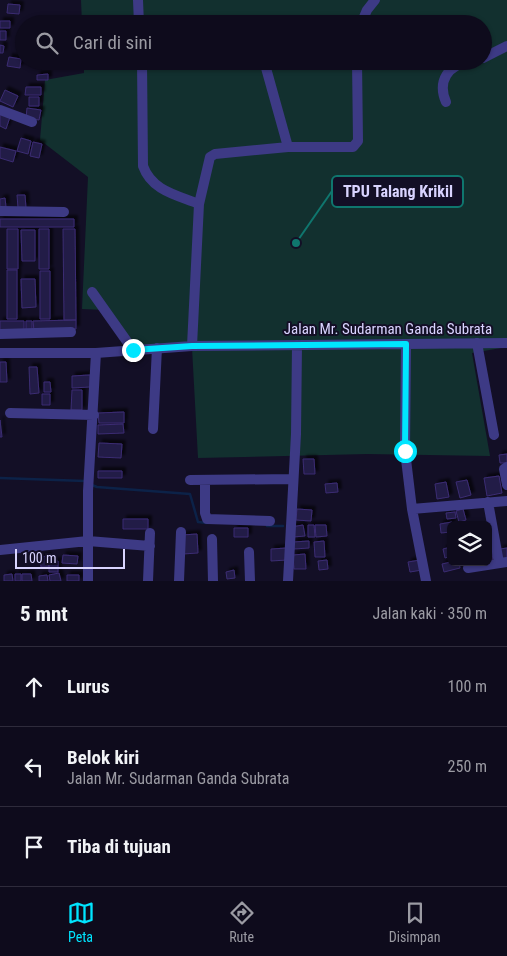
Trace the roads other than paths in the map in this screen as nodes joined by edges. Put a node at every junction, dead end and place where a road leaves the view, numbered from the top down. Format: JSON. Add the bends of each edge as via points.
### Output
{"nodes":[{"id":1,"x":138,"y":0,"type":"edge"},
{"id":2,"x":375,"y":0,"type":"edge"},
{"id":3,"x":139,"y":15,"type":"edge"},
{"id":4,"x":365,"y":15,"type":"edge"},
{"id":5,"x":507,"y":46,"type":"edge"},
{"id":6,"x":492,"y":54,"type":"edge"},
{"id":7,"x":142,"y":70,"type":"edge"},
{"id":8,"x":267,"y":70,"type":"edge"},
{"id":9,"x":357,"y":70,"type":"edge"},
{"id":10,"x":452,"y":70,"type":"edge"},
{"id":11,"x":446,"y":102,"type":"dead end"},
{"id":12,"x":0,"y":110,"type":"edge"},
{"id":13,"x":32,"y":122,"type":"dead end"},
{"id":14,"x":288,"y":147,"type":"junction"},
{"id":15,"x":199,"y":204,"type":"junction"},
{"id":16,"x":0,"y":211,"type":"edge"},
{"id":17,"x":64,"y":212,"type":"dead end"},
{"id":18,"x":92,"y":292,"type":"dead end"},
{"id":19,"x":71,"y":332,"type":"dead end"},
{"id":20,"x":0,"y":334,"type":"edge"},
{"id":21,"x":507,"y":343,"type":"edge"},
{"id":22,"x":406,"y":344,"type":"junction"},
{"id":23,"x":477,"y":344,"type":"junction"},
{"id":24,"x":297,"y":345,"type":"junction"},
{"id":25,"x":192,"y":346,"type":"junction"},
{"id":26,"x":157,"y":348,"type":"junction"},
{"id":27,"x":133,"y":350,"type":"junction"},
{"id":28,"x":0,"y":353,"type":"edge"},
{"id":29,"x":96,"y":353,"type":"junction"},
{"id":30,"x":10,"y":413,"type":"dead end"},
{"id":31,"x":94,"y":415,"type":"junction"},
{"id":32,"x":154,"y":429,"type":"dead end"},
{"id":33,"x":494,"y":435,"type":"dead end"},
{"id":34,"x":507,"y":467,"type":"edge"},
{"id":35,"x":293,"y":479,"type":"junction"},
{"id":36,"x":190,"y":480,"type":"dead end"},
{"id":37,"x":205,"y":480,"type":"junction"},
{"id":38,"x":507,"y":485,"type":"edge"},
{"id":39,"x":507,"y":501,"type":"edge"},
{"id":40,"x":488,"y":502,"type":"junction"},
{"id":41,"x":412,"y":509,"type":"junction"},
{"id":42,"x":270,"y":521,"type":"dead end"},
{"id":43,"x":490,"y":521,"type":"edge"},
{"id":44,"x":181,"y":532,"type":"dead end"},
{"id":45,"x":150,"y":533,"type":"dead end"},
{"id":46,"x":212,"y":539,"type":"dead end"},
{"id":47,"x":88,"y":541,"type":"junction"},
{"id":48,"x":150,"y":546,"type":"junction"},
{"id":49,"x":492,"y":546,"type":"edge"},
{"id":50,"x":0,"y":550,"type":"edge"},
{"id":51,"x":249,"y":552,"type":"dead end"},
{"id":52,"x":503,"y":563,"type":"edge"},
{"id":53,"x":468,"y":568,"type":"dead end"},
{"id":54,"x":88,"y":581,"type":"edge"},
{"id":55,"x":148,"y":581,"type":"edge"},
{"id":56,"x":179,"y":581,"type":"edge"},
{"id":57,"x":213,"y":581,"type":"edge"},
{"id":58,"x":250,"y":581,"type":"edge"},
{"id":59,"x":288,"y":581,"type":"edge"},
{"id":60,"x":426,"y":581,"type":"edge"}],
"edges":[{"from":1,"to":3,"type":"street"},
{"from":2,"to":4,"type":"street"},
{"from":5,"to":6,"type":"street"},
{"from":7,"to":15,"type":"street","via":[[143,166],[146,174],[156,186]]},
{"from":8,"to":14,"type":"street"},
{"from":9,"to":14,"type":"street","via":[[356,144],[340,148]]},
{"from":10,"to":11,"type":"street","via":[[445,75],[442,85]]},
{"from":12,"to":13,"type":"street"},
{"from":14,"to":15,"type":"street","via":[[210,157]]},
{"from":15,"to":25,"type":"street"},
{"from":16,"to":17,"type":"street"},
{"from":18,"to":27,"type":"street"},
{"from":19,"to":20,"type":"street"},
{"from":21,"to":23,"type":"street","name":"Jalan Mr. Sudarman Ganda Subrata"},
{"from":22,"to":23,"type":"street","name":"Jalan Mr. Sudarman Ganda Subrata"},
{"from":22,"to":24,"type":"street","name":"Jalan Mr. Sudarman Ganda Subrata"},
{"from":22,"to":41,"type":"street","via":[[405,451]]},
{"from":23,"to":33,"type":"street"},
{"from":24,"to":25,"type":"street","name":"Jalan Mr. Sudarman Ganda Subrata"},
{"from":24,"to":35,"type":"street"},
{"from":25,"to":26,"type":"street","name":"Jalan Mr. Sudarman Ganda Subrata"},
{"from":26,"to":27,"type":"street","name":"Jalan Mr. Sudarman Ganda Subrata"},
{"from":26,"to":32,"type":"street"},
{"from":27,"to":29,"type":"street","name":"Jalan Mr. Sudarman Ganda Subrata"},
{"from":28,"to":29,"type":"street","name":"Jalan Mr. Sudarman Ganda Subrata"},
{"from":29,"to":31,"type":"street"},
{"from":30,"to":31,"type":"street"},
{"from":31,"to":47,"type":"street"},
{"from":34,"to":38,"type":"street","via":[[504,469]]},
{"from":35,"to":37,"type":"street"},
{"from":35,"to":59,"type":"street"},
{"from":36,"to":37,"type":"street"},
{"from":37,"to":42,"type":"street","via":[[207,519]]},
{"from":39,"to":40,"type":"street"},
{"from":40,"to":41,"type":"street"},
{"from":40,"to":43,"type":"street"},
{"from":41,"to":60,"type":"street"},
{"from":44,"to":56,"type":"street"},
{"from":45,"to":48,"type":"street"},
{"from":46,"to":57,"type":"street"},
{"from":47,"to":48,"type":"street"},
{"from":47,"to":50,"type":"street"},
{"from":47,"to":54,"type":"street"},
{"from":48,"to":55,"type":"street"},
{"from":49,"to":52,"type":"street"},
{"from":51,"to":58,"type":"street"},
{"from":52,"to":53,"type":"street"}]}
